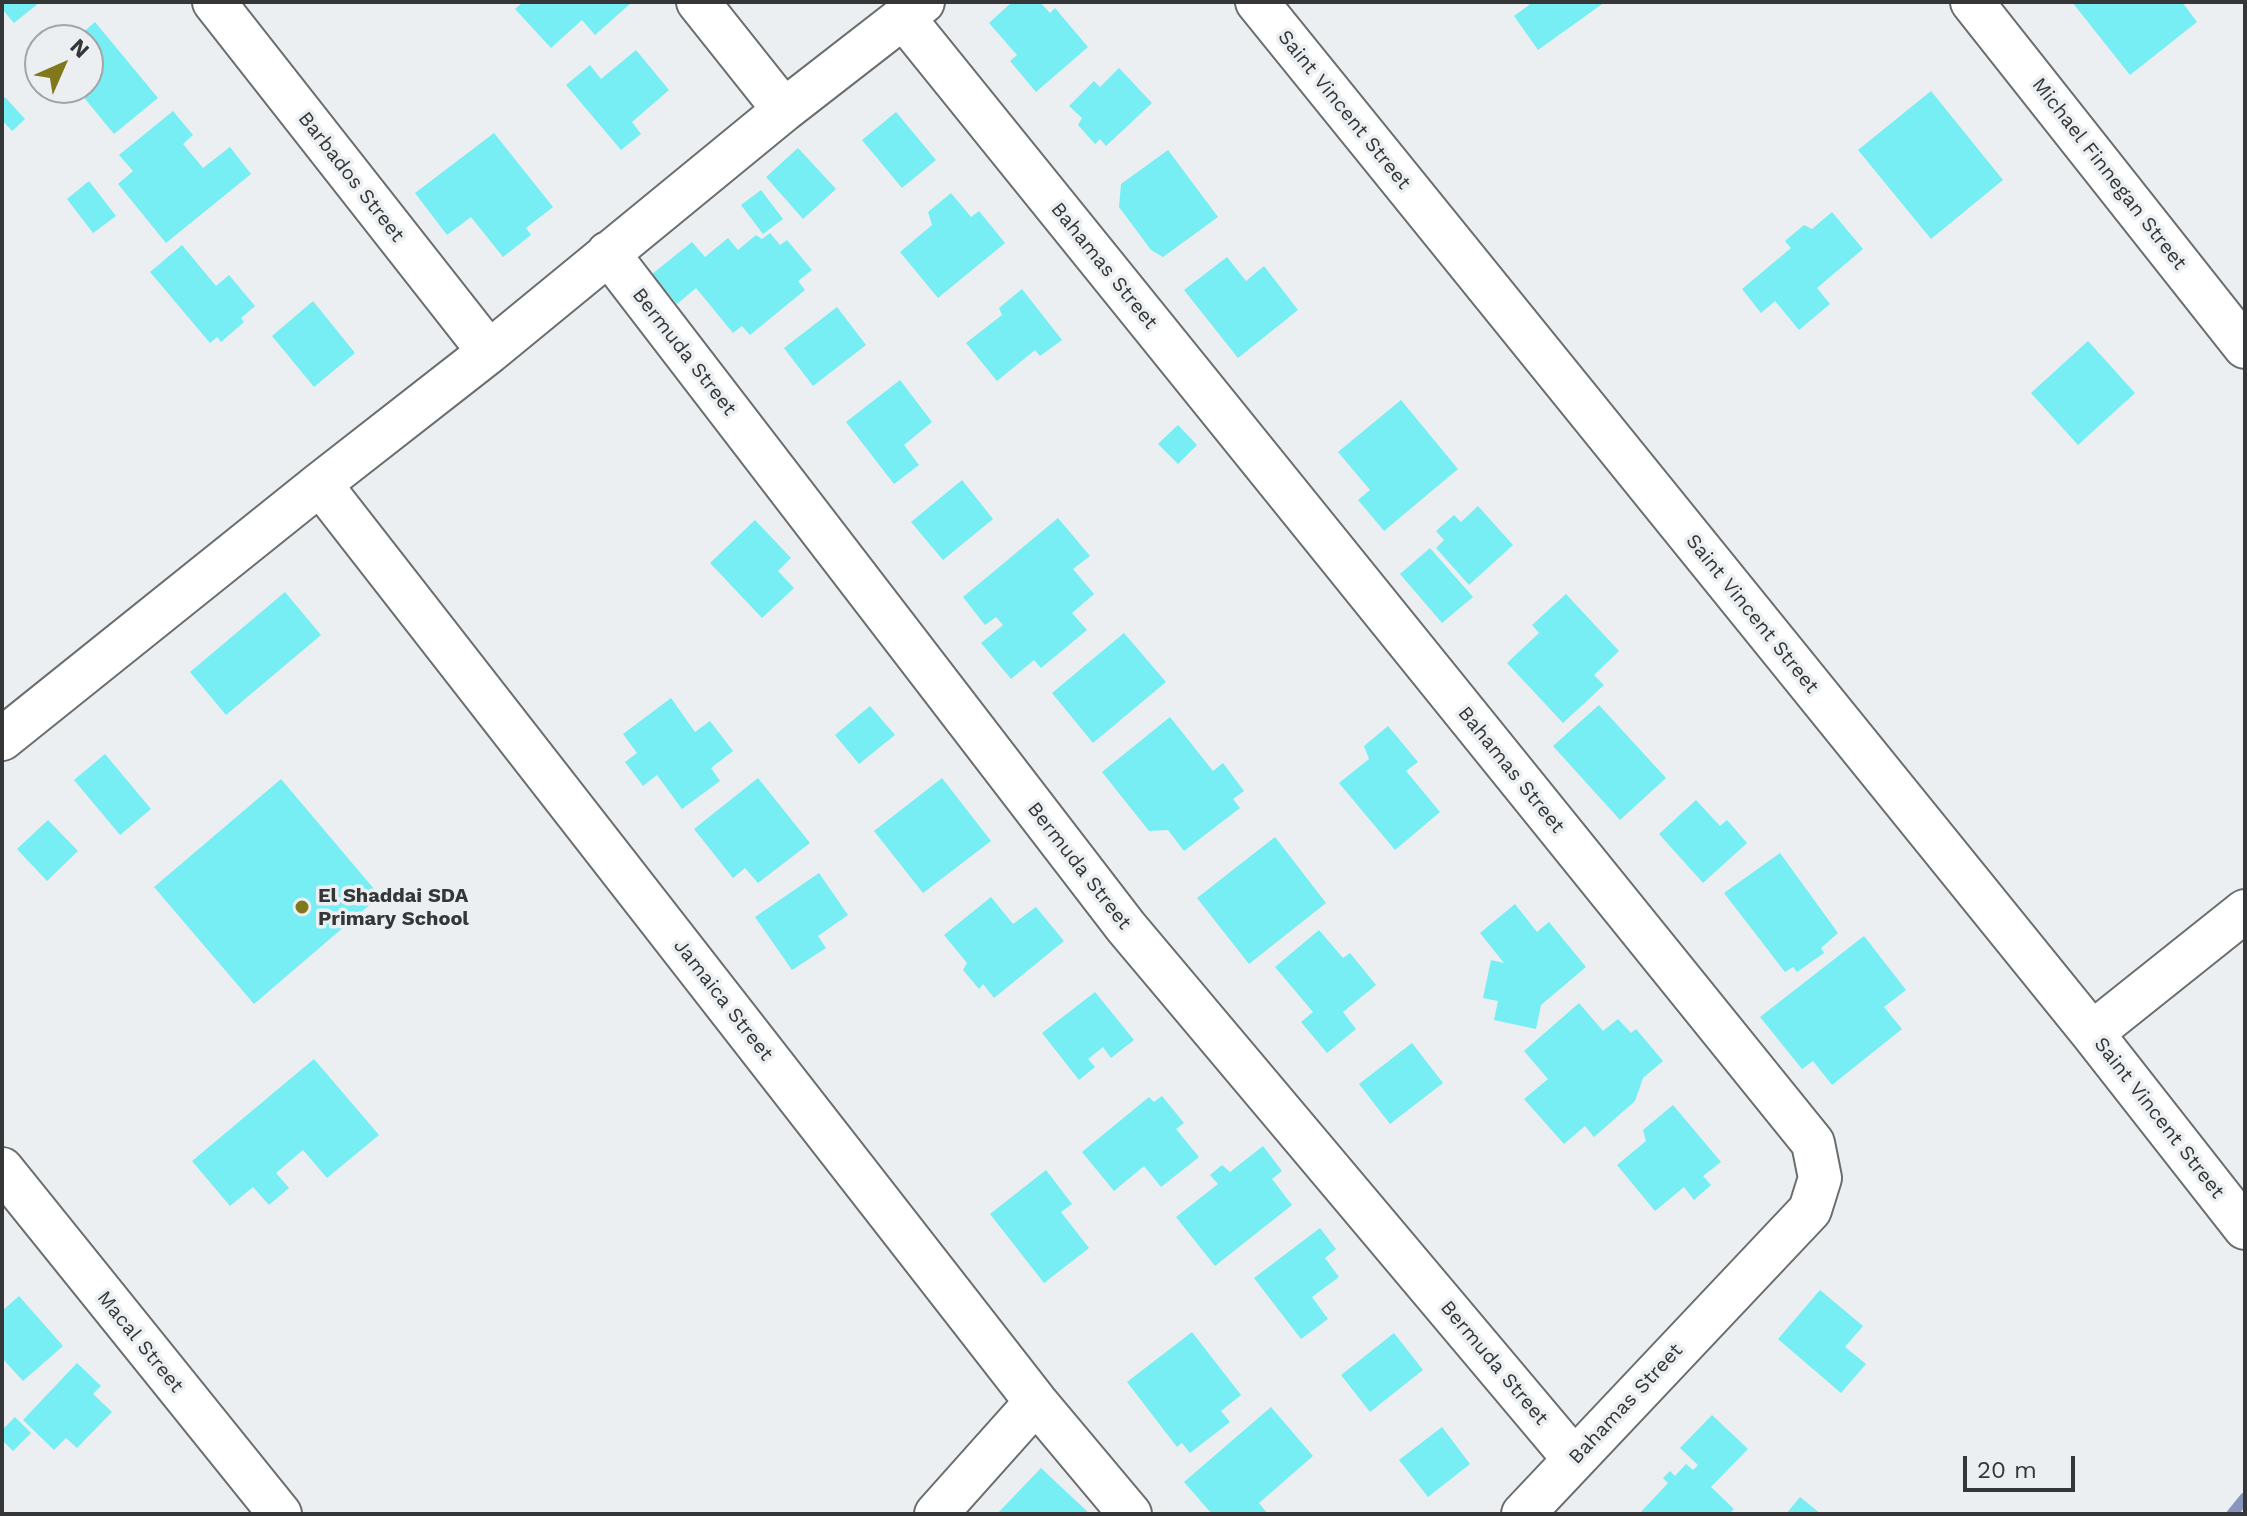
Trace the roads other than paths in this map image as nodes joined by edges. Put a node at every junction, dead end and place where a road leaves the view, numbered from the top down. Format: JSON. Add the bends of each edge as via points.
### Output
{"nodes":[{"id":1,"x":214,"y":2,"type":"edge"},
{"id":2,"x":698,"y":2,"type":"edge"},
{"id":3,"x":1257,"y":2,"type":"edge"},
{"id":4,"x":1972,"y":2,"type":"edge"},
{"id":5,"x":913,"y":10,"type":"edge"},
{"id":6,"x":784,"y":110,"type":"junction"},
{"id":7,"x":608,"y":253,"type":"junction"},
{"id":8,"x":2245,"y":347,"type":"edge"},
{"id":9,"x":489,"y":352,"type":"junction"},
{"id":10,"x":320,"y":484,"type":"junction"},
{"id":11,"x":2,"y":739,"type":"edge"},
{"id":12,"x":2245,"y":911,"type":"edge"},
{"id":13,"x":2092,"y":1033,"type":"junction"},
{"id":14,"x":2,"y":1169,"type":"edge"},
{"id":15,"x":2245,"y":1228,"type":"edge"},
{"id":16,"x":1036,"y":1402,"type":"junction"},
{"id":17,"x":1574,"y":1459,"type":"junction"},
{"id":18,"x":280,"y":1514,"type":"edge"},
{"id":19,"x":936,"y":1514,"type":"edge"},
{"id":20,"x":1130,"y":1514,"type":"edge"},
{"id":21,"x":1523,"y":1514,"type":"edge"}],
"edges":[{"from":1,"to":9,"type":"street","name":"Barbados Street"},
{"from":2,"to":6,"type":"street"},
{"from":3,"to":13,"type":"street","name":"Saint Vincent Street"},
{"from":4,"to":8,"type":"street","name":"Michael Finnegan Street"},
{"from":5,"to":6,"type":"street"},
{"from":5,"to":17,"type":"street","name":"Bahamas Street","via":[[1813,1143],[1820,1178],[1810,1210]]},
{"from":6,"to":7,"type":"street"},
{"from":7,"to":9,"type":"street"},
{"from":7,"to":17,"type":"street","name":"Bermuda Street","via":[[1126,927]]},
{"from":9,"to":10,"type":"street"},
{"from":10,"to":11,"type":"street"},
{"from":10,"to":16,"type":"street","name":"Jamaica Street"},
{"from":12,"to":13,"type":"street"},
{"from":13,"to":15,"type":"street","name":"Saint Vincent Street"},
{"from":14,"to":18,"type":"street","name":"Macal Street"},
{"from":16,"to":19,"type":"street"},
{"from":16,"to":20,"type":"street","name":"Jamaica Street"},
{"from":17,"to":21,"type":"street","name":"Bahamas Street"}]}
